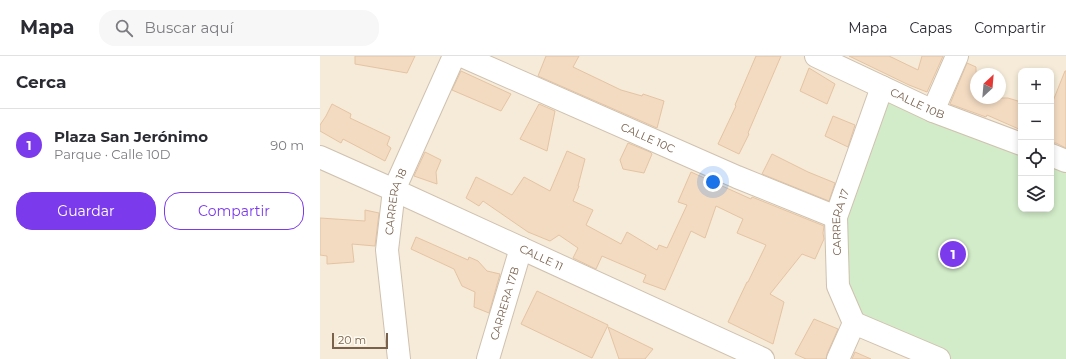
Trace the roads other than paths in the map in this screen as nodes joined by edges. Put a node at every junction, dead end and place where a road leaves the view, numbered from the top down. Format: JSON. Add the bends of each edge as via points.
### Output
{"nodes":[{"id":1,"x":454,"y":56,"type":"edge"},
{"id":2,"x":462,"y":56,"type":"edge"},
{"id":3,"x":816,"y":56,"type":"edge"},
{"id":4,"x":958,"y":56,"type":"edge"},
{"id":5,"x":882,"y":87,"type":"junction"},
{"id":6,"x":933,"y":110,"type":"junction"},
{"id":7,"x":1018,"y":143,"type":"edge"},
{"id":8,"x":1054,"y":156,"type":"edge"},
{"id":9,"x":320,"y":157,"type":"edge"},
{"id":10,"x":1066,"y":161,"type":"edge"},
{"id":11,"x":394,"y":190,"type":"junction"},
{"id":12,"x":836,"y":217,"type":"junction"},
{"id":13,"x":521,"y":248,"type":"junction"},
{"id":14,"x":854,"y":323,"type":"junction"},
{"id":15,"x":399,"y":359,"type":"edge"},
{"id":16,"x":488,"y":359,"type":"edge"},
{"id":17,"x":763,"y":359,"type":"edge"},
{"id":18,"x":838,"y":359,"type":"edge"},
{"id":19,"x":939,"y":359,"type":"edge"}],
"edges":[{"from":1,"to":11,"type":"street","name":"CARRERA 18"},
{"from":2,"to":12,"type":"street","name":"CALLE 10C","via":[[737,177]]},
{"from":3,"to":5,"type":"street","name":"CALLE 10B"},
{"from":4,"to":6,"type":"street"},
{"from":5,"to":6,"type":"street","name":"CALLE 10B"},
{"from":5,"to":12,"type":"street","name":"CARRERA 17"},
{"from":6,"to":7,"type":"street","name":"CALLE 10B"},
{"from":8,"to":10,"type":"street"},
{"from":9,"to":11,"type":"street","name":"CALLE 11"},
{"from":11,"to":13,"type":"street","name":"CALLE 11"},
{"from":11,"to":15,"type":"street","name":"CARRERA 18","via":[[388,250]]},
{"from":12,"to":14,"type":"street","name":"CARRERA 17","via":[[838,286]]},
{"from":13,"to":16,"type":"street","name":"CARRERA 17B"},
{"from":13,"to":17,"type":"street","name":"CALLE 11"},
{"from":14,"to":18,"type":"street"},
{"from":14,"to":19,"type":"street"}]}
